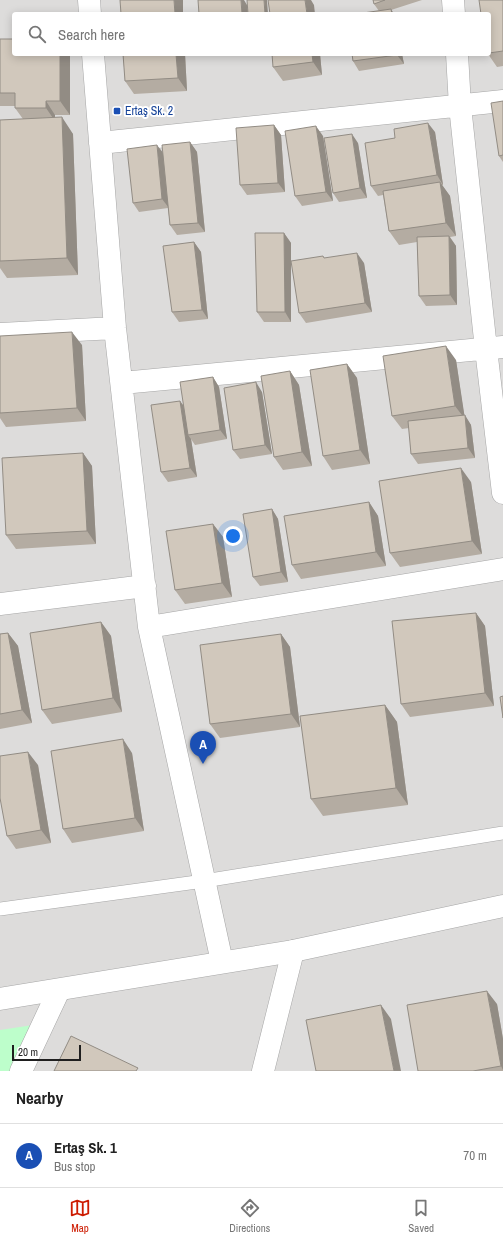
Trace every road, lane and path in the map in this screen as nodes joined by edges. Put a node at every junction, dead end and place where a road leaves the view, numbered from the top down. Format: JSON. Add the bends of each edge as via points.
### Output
{"nodes":[{"id":1,"x":89,"y":0,"type":"edge"},
{"id":2,"x":453,"y":0,"type":"edge"},
{"id":3,"x":90,"y":12,"type":"edge"},
{"id":4,"x":454,"y":12,"type":"edge"},
{"id":5,"x":93,"y":56,"type":"edge"},
{"id":6,"x":457,"y":56,"type":"edge"},
{"id":7,"x":503,"y":101,"type":"edge"},
{"id":8,"x":460,"y":106,"type":"junction"},
{"id":9,"x":100,"y":143,"type":"junction"},
{"id":10,"x":115,"y":328,"type":"junction"},
{"id":11,"x":0,"y":334,"type":"edge"},
{"id":12,"x":494,"y":348,"type":"edge"},
{"id":13,"x":122,"y":383,"type":"junction"},
{"id":14,"x":503,"y":493,"type":"edge"},
{"id":15,"x":503,"y":569,"type":"edge"},
{"id":16,"x":145,"y":586,"type":"junction"},
{"id":17,"x":0,"y":604,"type":"edge"},
{"id":18,"x":149,"y":627,"type":"junction"},
{"id":19,"x":503,"y":833,"type":"edge"},
{"id":20,"x":204,"y":881,"type":"junction"},
{"id":21,"x":503,"y":906,"type":"edge"},
{"id":22,"x":0,"y":909,"type":"edge"},
{"id":23,"x":293,"y":951,"type":"junction"},
{"id":24,"x":222,"y":962,"type":"junction"},
{"id":25,"x":59,"y":990,"type":"junction"},
{"id":26,"x":0,"y":999,"type":"edge"},
{"id":27,"x":22,"y":1071,"type":"edge"},
{"id":28,"x":263,"y":1071,"type":"edge"}],
"edges":[{"from":1,"to":3,"type":"street"},
{"from":2,"to":4,"type":"street"},
{"from":5,"to":9,"type":"street"},
{"from":6,"to":8,"type":"street"},
{"from":7,"to":8,"type":"street"},
{"from":8,"to":9,"type":"street"},
{"from":8,"to":12,"type":"street"},
{"from":9,"to":10,"type":"street"},
{"from":10,"to":11,"type":"street"},
{"from":10,"to":13,"type":"street"},
{"from":12,"to":13,"type":"street"},
{"from":12,"to":14,"type":"street"},
{"from":13,"to":16,"type":"street"},
{"from":15,"to":18,"type":"street"},
{"from":16,"to":17,"type":"street"},
{"from":16,"to":18,"type":"street"},
{"from":18,"to":20,"type":"street"},
{"from":19,"to":20,"type":"lane"},
{"from":20,"to":22,"type":"lane"},
{"from":20,"to":24,"type":"street"},
{"from":21,"to":23,"type":"street"},
{"from":23,"to":24,"type":"street"},
{"from":23,"to":28,"type":"street"},
{"from":24,"to":25,"type":"street"},
{"from":25,"to":26,"type":"street"},
{"from":25,"to":27,"type":"street"}]}
